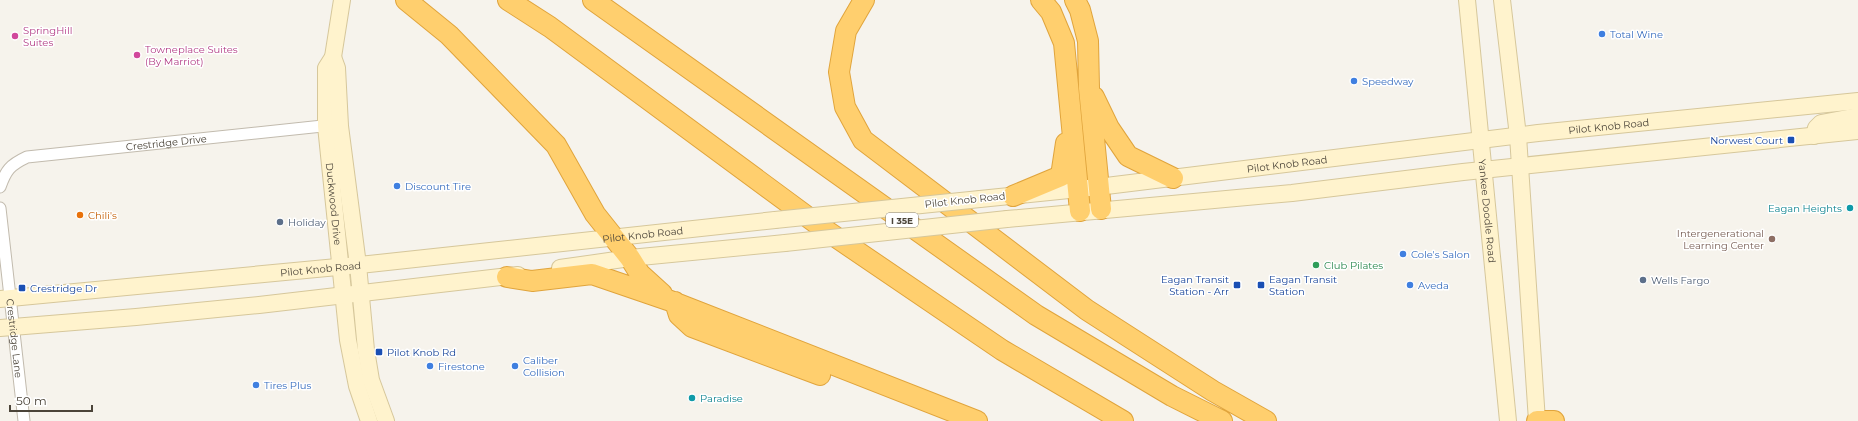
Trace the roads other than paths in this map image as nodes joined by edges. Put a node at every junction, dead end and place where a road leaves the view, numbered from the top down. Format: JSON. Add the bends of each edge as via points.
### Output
{"nodes":[{"id":1,"x":406,"y":0,"type":"edge"},
{"id":2,"x":508,"y":0,"type":"edge"},
{"id":3,"x":593,"y":0,"type":"edge"},
{"id":4,"x":864,"y":0,"type":"edge"},
{"id":5,"x":1041,"y":0,"type":"edge"},
{"id":6,"x":1075,"y":0,"type":"edge"},
{"id":7,"x":1467,"y":0,"type":"edge"},
{"id":8,"x":1502,"y":0,"type":"edge"},
{"id":9,"x":340,"y":6,"type":"edge"},
{"id":10,"x":333,"y":58,"type":"junction"},
{"id":11,"x":1089,"y":88,"type":"junction"},
{"id":12,"x":1858,"y":101,"type":"edge"},
{"id":13,"x":1070,"y":113,"type":"junction"},
{"id":14,"x":1858,"y":116,"type":"edge"},
{"id":15,"x":330,"y":125,"type":"junction"},
{"id":16,"x":1858,"y":131,"type":"edge"},
{"id":17,"x":1518,"y":136,"type":"junction"},
{"id":18,"x":1814,"y":136,"type":"junction"},
{"id":19,"x":1482,"y":141,"type":"junction"},
{"id":20,"x":1519,"y":168,"type":"junction"},
{"id":21,"x":1484,"y":170,"type":"junction"},
{"id":22,"x":1173,"y":178,"type":"junction"},
{"id":23,"x":0,"y":187,"type":"edge"},
{"id":24,"x":1098,"y":187,"type":"junction"},
{"id":25,"x":1078,"y":189,"type":"junction"},
{"id":26,"x":1013,"y":196,"type":"junction"},
{"id":27,"x":0,"y":208,"type":"edge"},
{"id":28,"x":1101,"y":209,"type":"junction"},
{"id":29,"x":1080,"y":212,"type":"junction"},
{"id":30,"x":613,"y":237,"type":"junction"},
{"id":31,"x":630,"y":258,"type":"junction"},
{"id":32,"x":358,"y":265,"type":"junction"},
{"id":33,"x":340,"y":267,"type":"junction"},
{"id":34,"x":507,"y":277,"type":"junction"},
{"id":35,"x":360,"y":294,"type":"junction"},
{"id":36,"x":343,"y":296,"type":"junction"},
{"id":37,"x":5,"y":298,"type":"edge"},
{"id":38,"x":671,"y":301,"type":"junction"},
{"id":39,"x":6,"y":327,"type":"edge"},
{"id":40,"x":24,"y":421,"type":"edge"},
{"id":41,"x":369,"y":421,"type":"edge"},
{"id":42,"x":386,"y":421,"type":"edge"},
{"id":43,"x":940,"y":421,"type":"edge"},
{"id":44,"x":977,"y":421,"type":"edge"},
{"id":45,"x":1123,"y":421,"type":"edge"},
{"id":46,"x":1222,"y":421,"type":"edge"},
{"id":47,"x":1266,"y":421,"type":"edge"},
{"id":48,"x":1508,"y":421,"type":"edge"},
{"id":49,"x":1541,"y":421,"type":"edge"}],
"edges":[{"from":1,"to":30,"type":"highway","via":[[449,35],[556,145],[595,214]]},
{"from":2,"to":45,"type":"highway","via":[[550,26],[824,229],[1002,350]]},
{"from":3,"to":46,"type":"highway","number":"I 35E","via":[[1036,315],[1172,396]]},
{"from":4,"to":47,"type":"highway","via":[[846,31],[839,72],[845,107],[863,140],[1087,310],[1213,391]]},
{"from":5,"to":13,"type":"highway","via":[[1050,12],[1064,43]]},
{"from":6,"to":11,"type":"highway","via":[[1088,40]]},
{"from":7,"to":19,"type":"main road","name":"Yankee Doodle Road"},
{"from":8,"to":17,"type":"main road"},
{"from":9,"to":10,"type":"main road","name":"Duckwood Drive"},
{"from":10,"to":15,"type":"main road","name":"Duckwood Drive","via":[[326,68]]},
{"from":10,"to":32,"type":"main road","name":"Duckwood Drive","via":[[338,68],[341,133]]},
{"from":11,"to":22,"type":"highway","via":[[1109,128],[1128,156]]},
{"from":11,"to":24,"type":"highway"},
{"from":12,"to":17,"type":"main road","name":"Pilot Knob Road"},
{"from":13,"to":25,"type":"highway"},
{"from":13,"to":26,"type":"highway","via":[[1061,176]]},
{"from":14,"to":18,"type":"main road","via":[[1821,123],[1816,128]]},
{"from":15,"to":23,"type":"street","name":"Crestridge Drive","via":[[27,158],[13,164],[5,174]]},
{"from":15,"to":33,"type":"main road","name":"Duckwood Drive"},
{"from":16,"to":18,"type":"main road"},
{"from":17,"to":19,"type":"main road","name":"Pilot Knob Road"},
{"from":17,"to":20,"type":"main road"},
{"from":18,"to":20,"type":"main road"},
{"from":19,"to":21,"type":"main road","name":"Yankee Doodle Road"},
{"from":19,"to":22,"type":"main road","name":"Pilot Knob Road"},
{"from":20,"to":21,"type":"main road"},
{"from":20,"to":49,"type":"main road"},
{"from":21,"to":28,"type":"main road","via":[[1292,193]]},
{"from":21,"to":48,"type":"main road","name":"Yankee Doodle Road"},
{"from":22,"to":24,"type":"main road","name":"Pilot Knob Road"},
{"from":24,"to":25,"type":"main road","name":"Pilot Knob Road"},
{"from":24,"to":28,"type":"highway"},
{"from":25,"to":26,"type":"main road","name":"Pilot Knob Road"},
{"from":25,"to":29,"type":"highway"},
{"from":26,"to":30,"type":"main road","name":"Pilot Knob Road","bridge":true},
{"from":27,"to":37,"type":"street","name":"Crestridge Lane"},
{"from":28,"to":29,"type":"main road"},
{"from":29,"to":31,"type":"main road","bridge":true},
{"from":30,"to":31,"type":"highway"},
{"from":30,"to":32,"type":"main road","name":"Pilot Knob Road"},
{"from":31,"to":34,"type":"main road"},
{"from":31,"to":38,"type":"highway","via":[[640,274]]},
{"from":32,"to":33,"type":"main road","name":"Pilot Knob Road"},
{"from":32,"to":35,"type":"main road","name":"Duckwood Drive"},
{"from":33,"to":36,"type":"main road","name":"Duckwood Drive"},
{"from":33,"to":37,"type":"main road","name":"Pilot Knob Road"},
{"from":34,"to":35,"type":"main road"},
{"from":34,"to":38,"type":"highway","via":[[532,281],[592,274]]},
{"from":35,"to":36,"type":"main road"},
{"from":35,"to":42,"type":"main road","name":"Duckwood Drive","via":[[371,380]]},
{"from":36,"to":39,"type":"main road"},
{"from":36,"to":41,"type":"main road","name":"Duckwood Drive","via":[[356,386]]},
{"from":37,"to":39,"type":"street","name":"Crestridge Lane"},
{"from":38,"to":43,"type":"highway","via":[[679,315],[692,327]]},
{"from":38,"to":44,"type":"highway"},
{"from":39,"to":40,"type":"street","name":"Crestridge Lane"}]}
